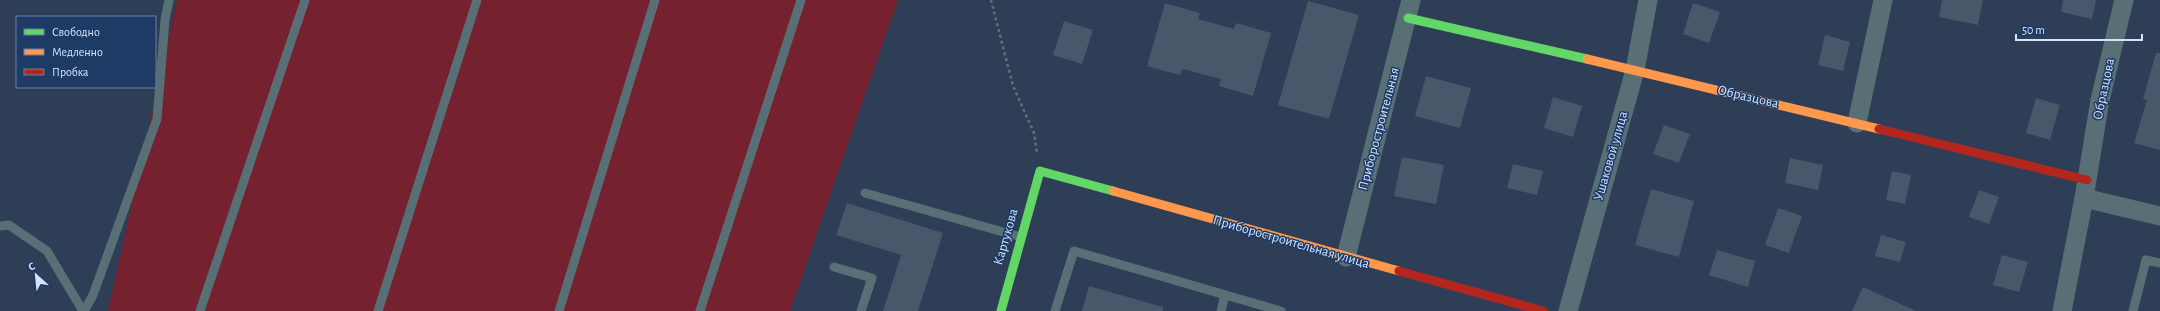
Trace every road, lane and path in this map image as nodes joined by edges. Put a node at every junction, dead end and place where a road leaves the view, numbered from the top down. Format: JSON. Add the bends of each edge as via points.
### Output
{"nodes":[{"id":1,"x":169,"y":0,"type":"edge"},
{"id":2,"x":306,"y":0,"type":"edge"},
{"id":3,"x":477,"y":0,"type":"edge"},
{"id":4,"x":655,"y":0,"type":"edge"},
{"id":5,"x":801,"y":0,"type":"edge"},
{"id":6,"x":991,"y":0,"type":"edge"},
{"id":7,"x":1648,"y":0,"type":"edge"},
{"id":8,"x":1883,"y":0,"type":"edge"},
{"id":9,"x":2124,"y":0,"type":"edge"},
{"id":10,"x":1409,"y":9,"type":"edge"},
{"id":11,"x":1635,"y":70,"type":"junction"},
{"id":12,"x":1857,"y":123,"type":"junction"},
{"id":13,"x":1040,"y":171,"type":"junction"},
{"id":14,"x":2087,"y":180,"type":"junction"},
{"id":15,"x":865,"y":192,"type":"dead end"},
{"id":16,"x":2084,"y":198,"type":"junction"},
{"id":17,"x":2160,"y":216,"type":"edge"},
{"id":18,"x":0,"y":226,"type":"edge"},
{"id":19,"x":1021,"y":236,"type":"junction"},
{"id":20,"x":1346,"y":257,"type":"junction"},
{"id":21,"x":2160,"y":263,"type":"edge"},
{"id":22,"x":834,"y":267,"type":"dead end"},
{"id":23,"x":1225,"y":295,"type":"junction"},
{"id":24,"x":84,"y":311,"type":"edge"},
{"id":25,"x":200,"y":311,"type":"edge"},
{"id":26,"x":378,"y":311,"type":"edge"},
{"id":27,"x":559,"y":311,"type":"edge"},
{"id":28,"x":700,"y":311,"type":"edge"},
{"id":29,"x":861,"y":311,"type":"edge"},
{"id":30,"x":1001,"y":311,"type":"edge"},
{"id":31,"x":1055,"y":311,"type":"edge"},
{"id":32,"x":1221,"y":311,"type":"edge"},
{"id":33,"x":1281,"y":311,"type":"edge"},
{"id":34,"x":1543,"y":311,"type":"edge"},
{"id":35,"x":1568,"y":311,"type":"edge"},
{"id":36,"x":2062,"y":311,"type":"edge"},
{"id":37,"x":2133,"y":311,"type":"edge"}],
"edges":[{"from":1,"to":24,"type":"lane","via":[[157,119],[93,295]]},
{"from":2,"to":25,"type":"lane"},
{"from":3,"to":26,"type":"lane"},
{"from":4,"to":27,"type":"lane"},
{"from":5,"to":28,"type":"lane"},
{"from":6,"to":13,"type":"path","via":[[1014,86],[1034,133]]},
{"from":7,"to":11,"type":"street","name":"Ушаковой улица"},
{"from":8,"to":12,"type":"street"},
{"from":9,"to":14,"type":"street","name":"Образцова","via":[[2100,100]]},
{"from":10,"to":11,"type":"street","name":"Образцова"},
{"from":10,"to":20,"type":"street","name":"Приборостроительная"},
{"from":11,"to":12,"type":"street","name":"Образцова"},
{"from":11,"to":35,"type":"street","name":"Ушаковой улица"},
{"from":12,"to":14,"type":"street","name":"Образцова"},
{"from":13,"to":19,"type":"street","name":"Картукова"},
{"from":13,"to":20,"type":"street","name":"Приборостроительная улица"},
{"from":14,"to":16,"type":"street","name":"Образцова"},
{"from":15,"to":19,"type":"lane"},
{"from":16,"to":17,"type":"street"},
{"from":16,"to":36,"type":"street"},
{"from":18,"to":24,"type":"lane","via":[[8,225],[47,252]]},
{"from":19,"to":30,"type":"street","name":"Картукова"},
{"from":20,"to":34,"type":"street","name":"Приборостроительная улица"},
{"from":21,"to":37,"type":"lane","via":[[2146,260]]},
{"from":22,"to":29,"type":"lane","via":[[872,278]]},
{"from":23,"to":31,"type":"lane","via":[[1074,251]]},
{"from":23,"to":32,"type":"lane"},
{"from":23,"to":33,"type":"lane"}]}
